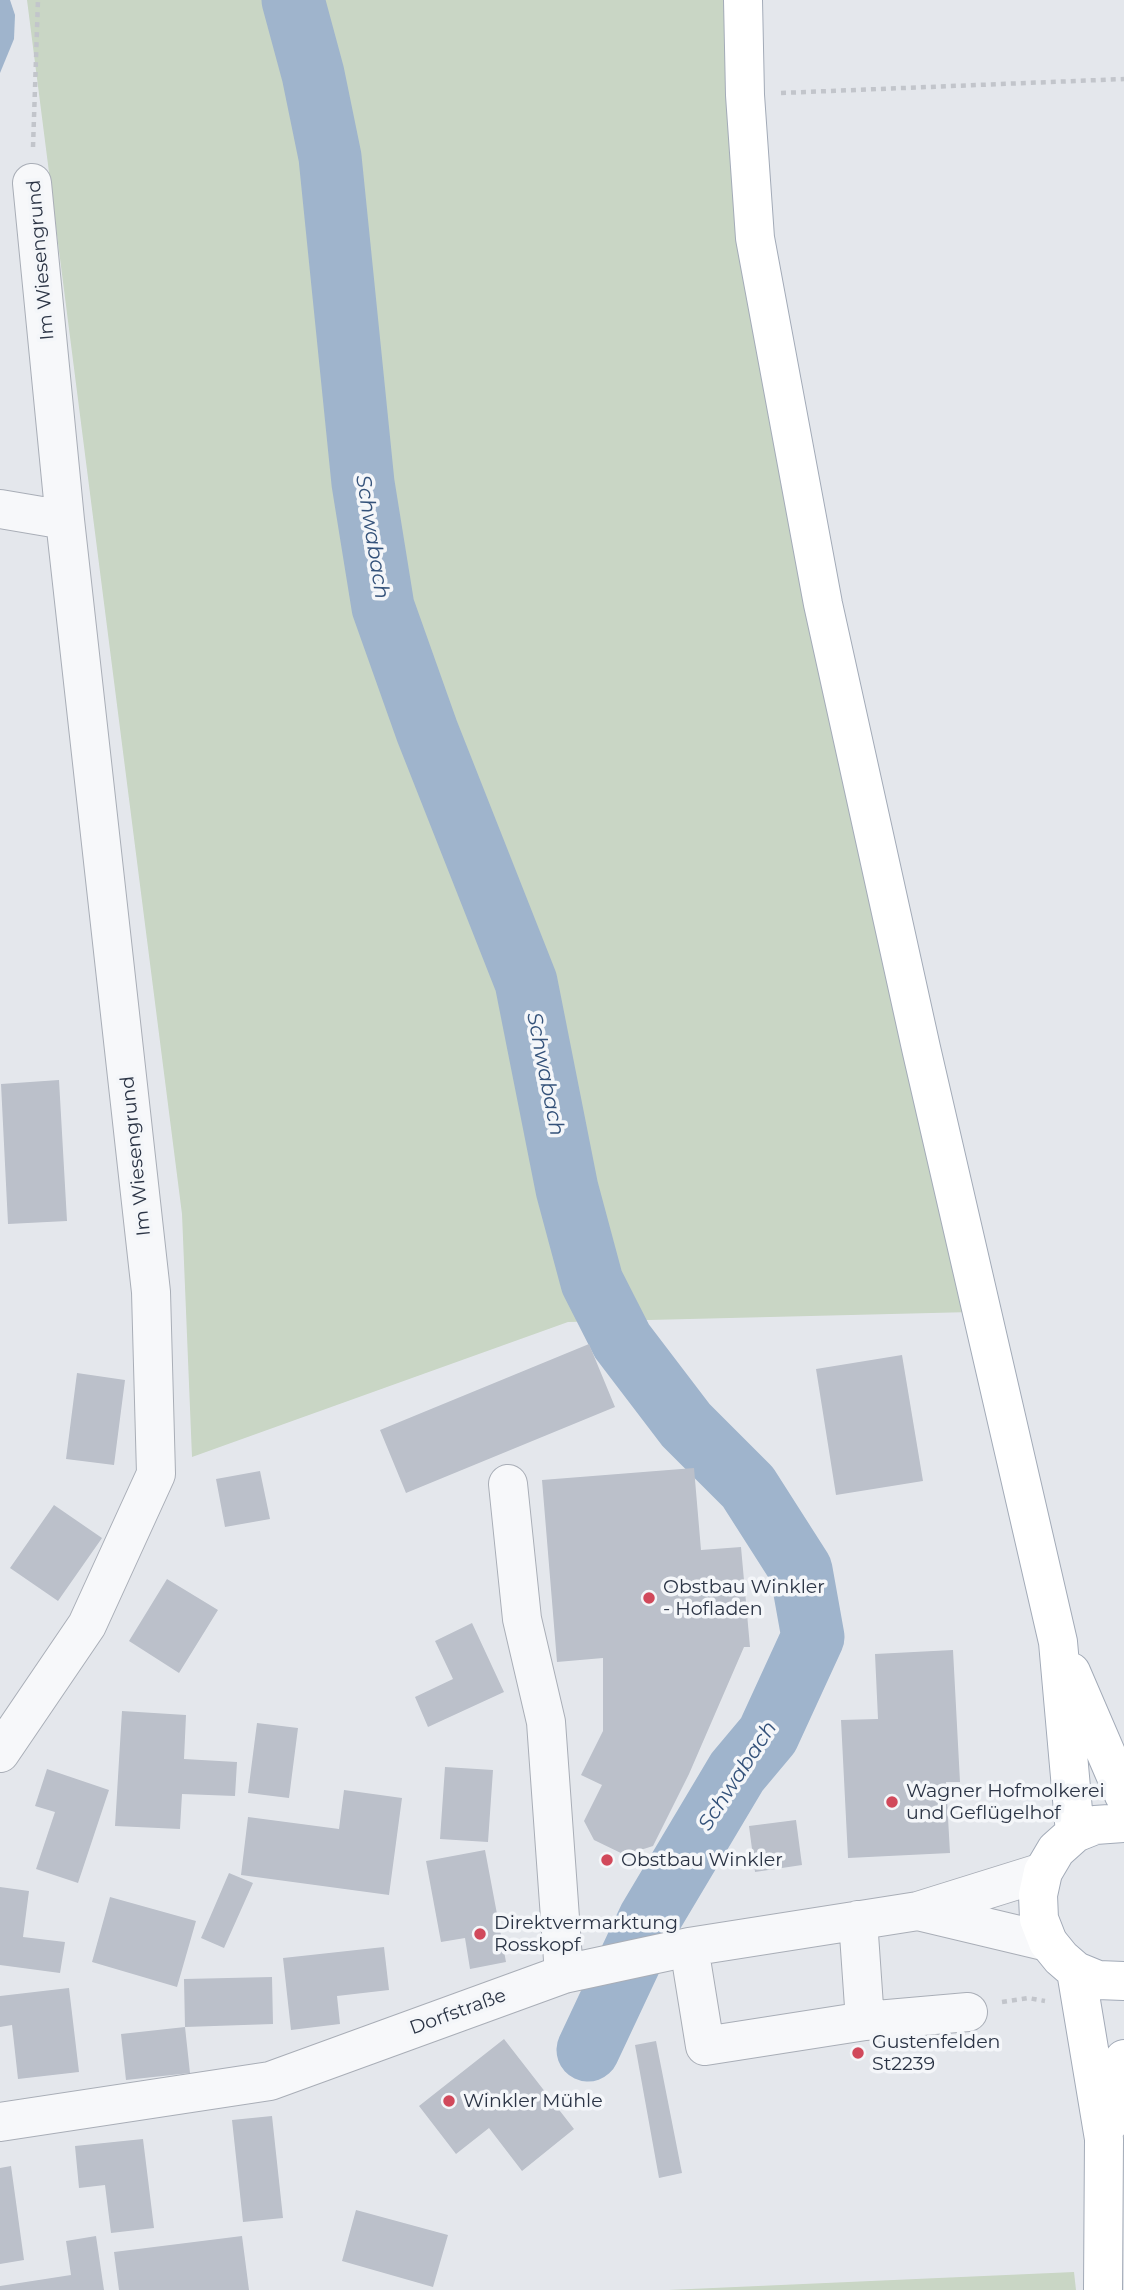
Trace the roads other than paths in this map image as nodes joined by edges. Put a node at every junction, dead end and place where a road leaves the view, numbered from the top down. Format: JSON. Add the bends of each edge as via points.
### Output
{"nodes":[{"id":1,"x":743,"y":0,"type":"edge"},
{"id":2,"x":32,"y":183,"type":"road end"},
{"id":3,"x":0,"y":509,"type":"edge"},
{"id":4,"x":65,"y":520,"type":"junction"},
{"id":5,"x":508,"y":1484,"type":"dead end"},
{"id":6,"x":1058,"y":1642,"type":"junction"},
{"id":7,"x":0,"y":1753,"type":"edge"},
{"id":8,"x":1124,"y":1795,"type":"edge"},
{"id":9,"x":1124,"y":1823,"type":"edge"},
{"id":10,"x":1075,"y":1833,"type":"junction"},
{"id":11,"x":1043,"y":1872,"type":"junction"},
{"id":12,"x":918,"y":1911,"type":"junction"},
{"id":13,"x":858,"y":1920,"type":"junction"},
{"id":14,"x":1048,"y":1942,"type":"junction"},
{"id":15,"x":671,"y":1950,"type":"junction"},
{"id":16,"x":1076,"y":1971,"type":"junction"},
{"id":17,"x":564,"y":1974,"type":"junction"},
{"id":18,"x":1124,"y":1982,"type":"edge"},
{"id":19,"x":968,"y":2012,"type":"dead end"},
{"id":20,"x":864,"y":2021,"type":"junction"},
{"id":21,"x":1124,"y":2059,"type":"edge"},
{"id":22,"x":0,"y":2122,"type":"edge"},
{"id":23,"x":1104,"y":2139,"type":"junction"},
{"id":24,"x":1103,"y":2290,"type":"edge"}],
"edges":[{"from":1,"to":6,"type":"main road","via":[[755,238],[823,604]]},
{"from":2,"to":4,"type":"street","name":"Im Wiesengrund"},
{"from":3,"to":4,"type":"street"},
{"from":4,"to":7,"type":"street","name":"Im Wiesengrund","via":[[151,1292],[156,1474],[87,1625]]},
{"from":5,"to":17,"type":"street","via":[[522,1619],[546,1722]]},
{"from":6,"to":8,"type":"main road"},
{"from":6,"to":10,"type":"main road"},
{"from":9,"to":10,"type":"main road","via":[[1095,1825]]},
{"from":10,"to":11,"type":"main road","via":[[1056,1850]]},
{"from":11,"to":12,"type":"street","name":"Dorfstraße"},
{"from":11,"to":14,"type":"main road","via":[[1038,1908]]},
{"from":12,"to":13,"type":"street","name":"Dorfstraße"},
{"from":12,"to":14,"type":"street","name":"Dorfstraße"},
{"from":13,"to":15,"type":"street","name":"Dorfstraße"},
{"from":13,"to":20,"type":"street"},
{"from":14,"to":16,"type":"main road"},
{"from":15,"to":17,"type":"street","name":"Dorfstraße"},
{"from":15,"to":20,"type":"street","via":[[705,2046]]},
{"from":16,"to":18,"type":"main road","via":[[1098,1980]]},
{"from":16,"to":23,"type":"main road"},
{"from":17,"to":22,"type":"street","name":"Dorfstraße","via":[[270,2081]]},
{"from":19,"to":20,"type":"street"},
{"from":21,"to":23,"type":"main road"},
{"from":23,"to":24,"type":"main road"}]}
